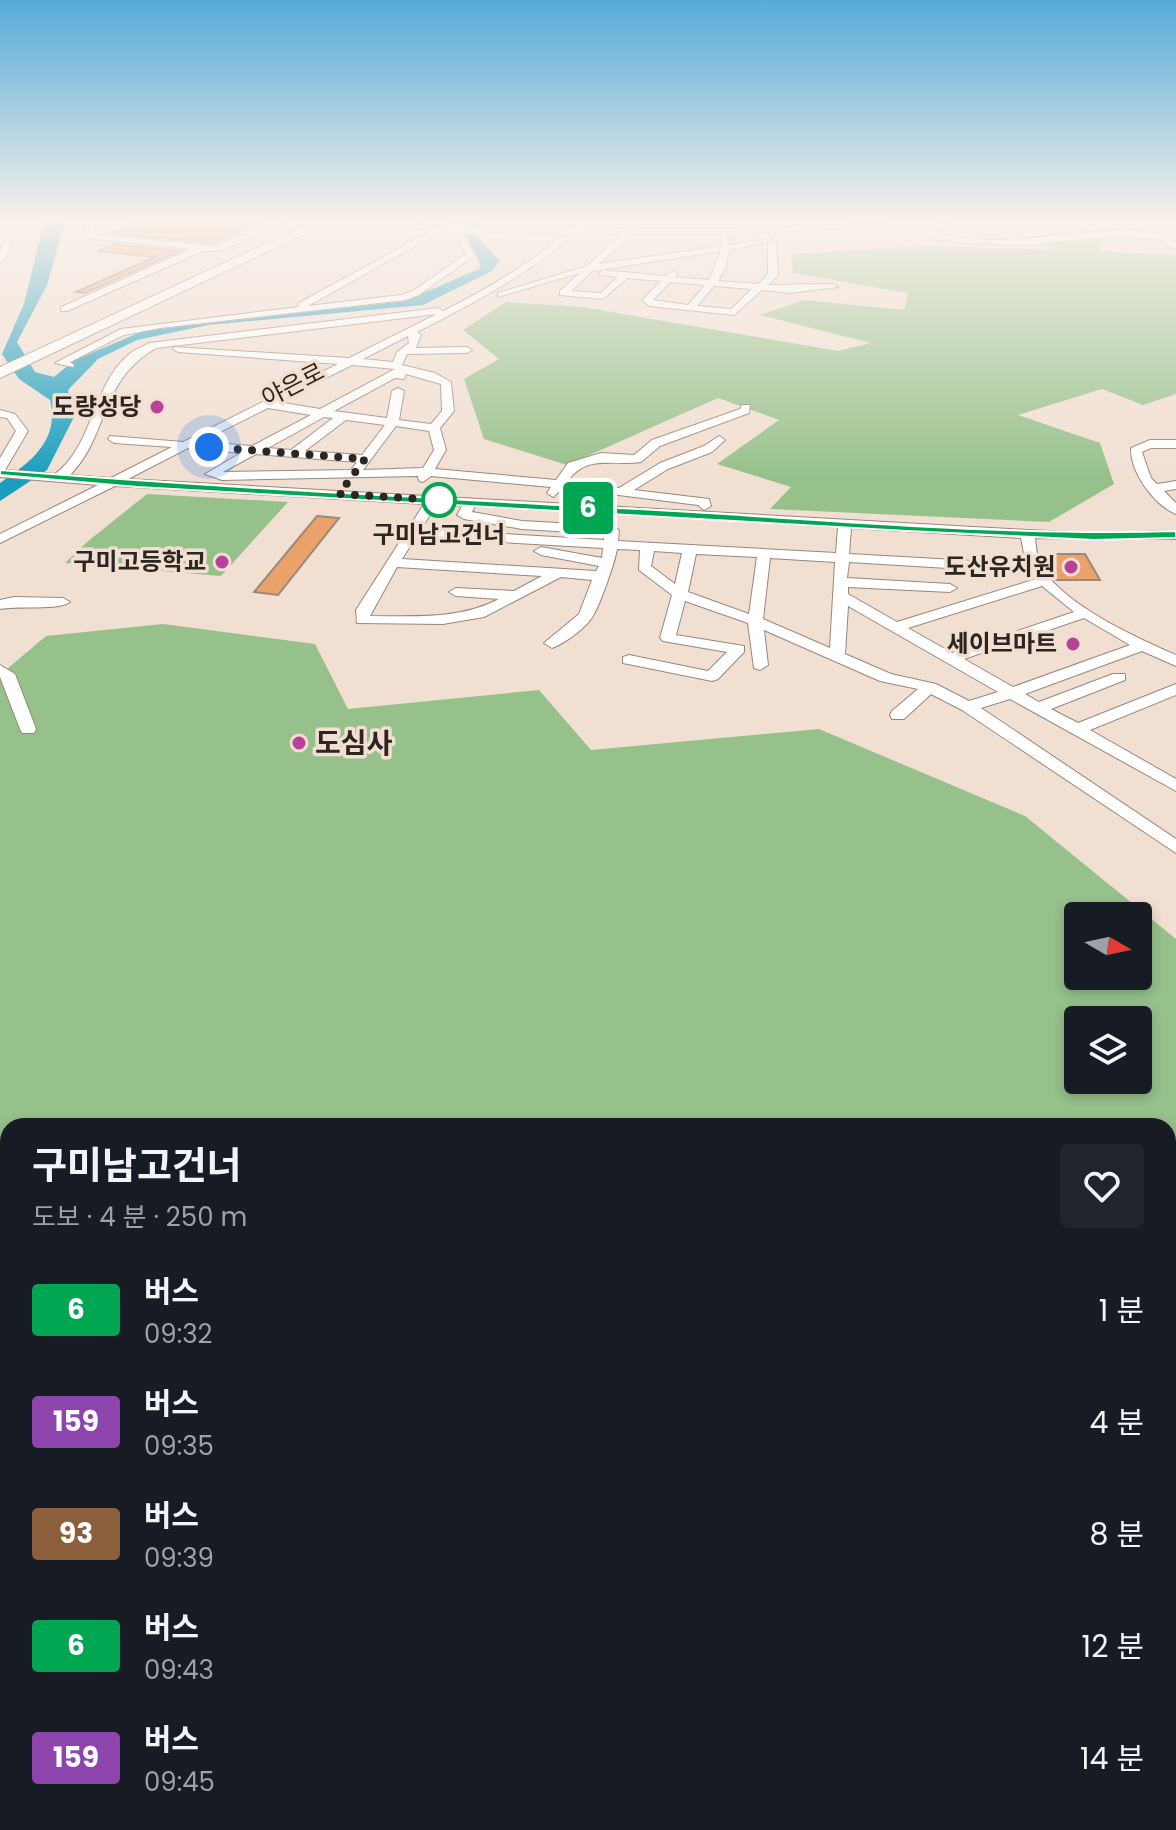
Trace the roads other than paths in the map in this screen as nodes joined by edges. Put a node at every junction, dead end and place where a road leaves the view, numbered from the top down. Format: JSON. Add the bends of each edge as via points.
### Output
{"nodes":[{"id":1,"x":70,"y":306,"type":"edge"},
{"id":2,"x":133,"y":306,"type":"edge"},
{"id":3,"x":299,"y":306,"type":"edge"},
{"id":4,"x":326,"y":306,"type":"edge"},
{"id":5,"x":449,"y":306,"type":"edge"},
{"id":6,"x":460,"y":306,"type":"edge"},
{"id":7,"x":675,"y":306,"type":"edge"},
{"id":8,"x":739,"y":306,"type":"edge"},
{"id":9,"x":690,"y":308,"type":"joint"},
{"id":10,"x":64,"y":309,"type":"dead end"},
{"id":11,"x":294,"y":309,"type":"junction"},
{"id":12,"x":440,"y":311,"type":"junction"},
{"id":13,"x":406,"y":333,"type":"junction"},
{"id":14,"x":49,"y":345,"type":"junction"},
{"id":15,"x":151,"y":347,"type":"junction"},
{"id":16,"x":467,"y":350,"type":"dead end"},
{"id":17,"x":404,"y":351,"type":"junction"},
{"id":18,"x":345,"y":361,"type":"junction"},
{"id":19,"x":0,"y":363,"type":"edge"},
{"id":20,"x":69,"y":365,"type":"dead end"},
{"id":21,"x":394,"y":366,"type":"junction"},
{"id":22,"x":0,"y":373,"type":"edge"},
{"id":23,"x":372,"y":387,"type":"junction"},
{"id":24,"x":398,"y":391,"type":"junction"},
{"id":25,"x":355,"y":395,"type":"junction"},
{"id":26,"x":267,"y":404,"type":"junction"},
{"id":27,"x":746,"y":407,"type":"dead end"},
{"id":28,"x":0,"y":413,"type":"edge"},
{"id":29,"x":322,"y":413,"type":"junction"},
{"id":30,"x":342,"y":417,"type":"junction"},
{"id":31,"x":392,"y":424,"type":"junction"},
{"id":32,"x":434,"y":428,"type":"junction"},
{"id":33,"x":114,"y":439,"type":"dead end"},
{"id":34,"x":719,"y":440,"type":"dead end"},
{"id":35,"x":1176,"y":444,"type":"edge"},
{"id":36,"x":183,"y":445,"type":"junction"},
{"id":37,"x":253,"y":451,"type":"junction"},
{"id":38,"x":293,"y":454,"type":"junction"},
{"id":39,"x":408,"y":456,"type":"dead end"},
{"id":40,"x":365,"y":459,"type":"junction"},
{"id":41,"x":148,"y":465,"type":"junction"},
{"id":42,"x":0,"y":470,"type":"edge"},
{"id":43,"x":429,"y":472,"type":"junction"},
{"id":44,"x":395,"y":474,"type":"junction"},
{"id":45,"x":353,"y":475,"type":"junction"},
{"id":46,"x":208,"y":476,"type":"junction"},
{"id":47,"x":57,"y":478,"type":"junction"},
{"id":48,"x":110,"y":482,"type":"junction"},
{"id":49,"x":159,"y":485,"type":"junction"},
{"id":50,"x":558,"y":485,"type":"junction"},
{"id":51,"x":1176,"y":485,"type":"edge"},
{"id":52,"x":192,"y":487,"type":"junction"},
{"id":53,"x":1152,"y":489,"type":"junction"},
{"id":54,"x":623,"y":491,"type":"junction"},
{"id":55,"x":339,"y":494,"type":"junction"},
{"id":56,"x":376,"y":496,"type":"junction"},
{"id":57,"x":746,"y":499,"type":"dead end"},
{"id":58,"x":433,"y":500,"type":"junction"},
{"id":59,"x":471,"y":502,"type":"junction"},
{"id":60,"x":544,"y":506,"type":"junction"},
{"id":61,"x":619,"y":510,"type":"junction"},
{"id":62,"x":1176,"y":510,"type":"edge"},
{"id":63,"x":703,"y":514,"type":"junction"},
{"id":64,"x":742,"y":517,"type":"junction"},
{"id":65,"x":845,"y":525,"type":"junction"},
{"id":66,"x":0,"y":533,"type":"edge"},
{"id":67,"x":412,"y":533,"type":"junction"},
{"id":68,"x":1027,"y":534,"type":"junction"},
{"id":69,"x":1176,"y":535,"type":"edge"},
{"id":70,"x":611,"y":537,"type":"junction"},
{"id":71,"x":0,"y":539,"type":"edge"},
{"id":72,"x":514,"y":539,"type":"junction"},
{"id":73,"x":648,"y":547,"type":"junction"},
{"id":74,"x":690,"y":549,"type":"junction"},
{"id":75,"x":764,"y":553,"type":"junction"},
{"id":76,"x":843,"y":558,"type":"junction"},
{"id":77,"x":395,"y":563,"type":"junction"},
{"id":78,"x":465,"y":568,"type":"junction"},
{"id":79,"x":1035,"y":569,"type":"junction"},
{"id":80,"x":604,"y":570,"type":"junction"},
{"id":81,"x":559,"y":573,"type":"junction"},
{"id":82,"x":1046,"y":580,"type":"junction"},
{"id":83,"x":950,"y":588,"type":"dead end"},
{"id":84,"x":840,"y":589,"type":"junction"},
{"id":85,"x":456,"y":592,"type":"junction"},
{"id":86,"x":680,"y":594,"type":"junction"},
{"id":87,"x":517,"y":596,"type":"junction"},
{"id":88,"x":63,"y":602,"type":"dead end"},
{"id":89,"x":0,"y":605,"type":"edge"},
{"id":90,"x":1085,"y":613,"type":"junction"},
{"id":91,"x":443,"y":620,"type":"junction"},
{"id":92,"x":755,"y":621,"type":"junction"},
{"id":93,"x":895,"y":627,"type":"junction"},
{"id":94,"x":552,"y":643,"type":"dead end"},
{"id":95,"x":1141,"y":646,"type":"junction"},
{"id":96,"x":739,"y":649,"type":"junction"},
{"id":97,"x":837,"y":656,"type":"junction"},
{"id":98,"x":952,"y":658,"type":"junction"},
{"id":99,"x":629,"y":660,"type":"dead end"},
{"id":100,"x":1176,"y":661,"type":"edge"},
{"id":101,"x":0,"y":670,"type":"edge"},
{"id":102,"x":1119,"y":677,"type":"dead end"},
{"id":103,"x":930,"y":687,"type":"junction"},
{"id":104,"x":1176,"y":689,"type":"edge"},
{"id":105,"x":1012,"y":693,"type":"junction"},
{"id":106,"x":968,"y":707,"type":"junction"},
{"id":107,"x":1038,"y":708,"type":"junction"},
{"id":108,"x":898,"y":715,"type":"dead end"},
{"id":109,"x":28,"y":729,"type":"dead end"},
{"id":110,"x":1078,"y":729,"type":"junction"},
{"id":111,"x":1176,"y":786,"type":"edge"},
{"id":112,"x":1170,"y":838,"type":"edge"}],
"edges":[{"from":1,"to":10,"type":"street"},
{"from":2,"to":14,"type":"highway"},
{"from":3,"to":11,"type":"street"},
{"from":4,"to":11,"type":"street"},
{"from":5,"to":12,"type":"street","name":"야은로"},
{"from":6,"to":13,"type":"street","name":"야은로"},
{"from":7,"to":9,"type":"street"},
{"from":8,"to":9,"type":"street","via":[[732,312]]},
{"from":11,"to":20,"type":"street","via":[[121,332],[60,363]]},
{"from":12,"to":15,"type":"street","via":[[174,340]]},
{"from":12,"to":18,"type":"street","name":"야은로"},
{"from":13,"to":17,"type":"street","via":[[416,335]]},
{"from":13,"to":18,"type":"street","name":"야은로"},
{"from":14,"to":19,"type":"highway"},
{"from":14,"to":22,"type":"highway"},
{"from":15,"to":18,"type":"street"},
{"from":15,"to":47,"type":"street","via":[[131,358],[109,387],[86,441]]},
{"from":16,"to":17,"type":"street"},
{"from":17,"to":21,"type":"street"},
{"from":18,"to":21,"type":"street"},
{"from":18,"to":26,"type":"street","name":"야은로"},
{"from":18,"to":36,"type":"street","name":"야은로"},
{"from":21,"to":23,"type":"street"},
{"from":21,"to":24,"type":"street"},
{"from":21,"to":25,"type":"street"},
{"from":21,"to":32,"type":"street","via":[[432,371],[446,382],[448,411]]},
{"from":23,"to":24,"type":"street"},
{"from":23,"to":25,"type":"street"},
{"from":24,"to":31,"type":"street"},
{"from":25,"to":29,"type":"street"},
{"from":26,"to":29,"type":"street"},
{"from":26,"to":36,"type":"street","name":"야은로"},
{"from":27,"to":50,"type":"street","via":[[656,443],[637,459],[601,457],[572,466]]},
{"from":28,"to":42,"type":"street","via":[[11,416],[14,428],[22,431]]},
{"from":29,"to":30,"type":"street"},
{"from":29,"to":37,"type":"street"},
{"from":30,"to":31,"type":"street"},
{"from":30,"to":38,"type":"street"},
{"from":31,"to":32,"type":"street"},
{"from":31,"to":40,"type":"street"},
{"from":32,"to":43,"type":"street","via":[[440,450]]},
{"from":33,"to":36,"type":"street"},
{"from":34,"to":54,"type":"street"},
{"from":35,"to":53,"type":"street","via":[[1137,448]]},
{"from":36,"to":37,"type":"street"},
{"from":36,"to":41,"type":"street","name":"야은로"},
{"from":36,"to":48,"type":"street","name":"야은로"},
{"from":37,"to":38,"type":"street"},
{"from":37,"to":46,"type":"street"},
{"from":38,"to":40,"type":"street"},
{"from":39,"to":44,"type":"street"},
{"from":40,"to":45,"type":"street"},
{"from":41,"to":48,"type":"street","name":"야은로"},
{"from":41,"to":49,"type":"street","via":[[146,474]]},
{"from":42,"to":47,"type":"street"},
{"from":43,"to":44,"type":"street"},
{"from":43,"to":50,"type":"street"},
{"from":43,"to":56,"type":"street"},
{"from":44,"to":45,"type":"street"},
{"from":45,"to":46,"type":"street"},
{"from":45,"to":55,"type":"street"},
{"from":46,"to":52,"type":"street"},
{"from":47,"to":48,"type":"street"},
{"from":48,"to":49,"type":"street"},
{"from":48,"to":66,"type":"street","name":"야은로"},
{"from":48,"to":71,"type":"street","name":"야은로"},
{"from":49,"to":52,"type":"street"},
{"from":50,"to":54,"type":"street"},
{"from":50,"to":60,"type":"street"},
{"from":51,"to":53,"type":"street"},
{"from":52,"to":55,"type":"street"},
{"from":53,"to":62,"type":"street"},
{"from":54,"to":63,"type":"street","via":[[704,502]]},
{"from":55,"to":56,"type":"street"},
{"from":56,"to":58,"type":"street"},
{"from":57,"to":64,"type":"street"},
{"from":58,"to":59,"type":"street"},
{"from":58,"to":67,"type":"street"},
{"from":59,"to":60,"type":"street"},
{"from":59,"to":70,"type":"street","via":[[464,515]]},
{"from":60,"to":61,"type":"street"},
{"from":61,"to":63,"type":"street"},
{"from":61,"to":70,"type":"street"},
{"from":63,"to":64,"type":"street"},
{"from":64,"to":65,"type":"street"},
{"from":65,"to":68,"type":"street"},
{"from":65,"to":76,"type":"street"},
{"from":67,"to":72,"type":"street"},
{"from":67,"to":77,"type":"street"},
{"from":68,"to":69,"type":"street"},
{"from":68,"to":79,"type":"street"},
{"from":70,"to":72,"type":"street"},
{"from":70,"to":73,"type":"street"},
{"from":70,"to":80,"type":"street"},
{"from":72,"to":80,"type":"street","via":[[522,548]]},
{"from":73,"to":74,"type":"street"},
{"from":73,"to":86,"type":"street","via":[[644,567]]},
{"from":74,"to":75,"type":"street"},
{"from":74,"to":86,"type":"street"},
{"from":75,"to":76,"type":"street"},
{"from":75,"to":92,"type":"street"},
{"from":76,"to":79,"type":"street"},
{"from":76,"to":84,"type":"street"},
{"from":77,"to":78,"type":"street"},
{"from":77,"to":91,"type":"street","via":[[363,610],[362,620]]},
{"from":78,"to":81,"type":"street"},
{"from":78,"to":85,"type":"street"},
{"from":79,"to":82,"type":"street"},
{"from":80,"to":81,"type":"street"},
{"from":80,"to":94,"type":"street","via":[[586,616]]},
{"from":81,"to":87,"type":"street"},
{"from":82,"to":90,"type":"street"},
{"from":82,"to":93,"type":"street"},
{"from":83,"to":84,"type":"street"},
{"from":84,"to":93,"type":"street"},
{"from":84,"to":97,"type":"street"},
{"from":85,"to":87,"type":"street"},
{"from":85,"to":91,"type":"street"},
{"from":86,"to":92,"type":"street"},
{"from":86,"to":96,"type":"street","via":[[668,638]]},
{"from":87,"to":91,"type":"street","via":[[484,613]]},
{"from":88,"to":89,"type":"street"},
{"from":90,"to":95,"type":"street"},
{"from":90,"to":98,"type":"street"},
{"from":92,"to":96,"type":"street","via":[[759,659]]},
{"from":92,"to":97,"type":"street"},
{"from":93,"to":98,"type":"street"},
{"from":95,"to":100,"type":"street"},
{"from":95,"to":105,"type":"street"},
{"from":96,"to":99,"type":"street","via":[[712,676]]},
{"from":97,"to":103,"type":"street","via":[[886,678]]},
{"from":98,"to":105,"type":"street"},
{"from":101,"to":109,"type":"street","via":[[7,674]]},
{"from":102,"to":107,"type":"street"},
{"from":103,"to":106,"type":"street"},
{"from":103,"to":108,"type":"street"},
{"from":104,"to":110,"type":"street"},
{"from":105,"to":106,"type":"street"},
{"from":105,"to":107,"type":"street"},
{"from":106,"to":112,"type":"street"},
{"from":107,"to":110,"type":"street"},
{"from":110,"to":111,"type":"street"}]}
